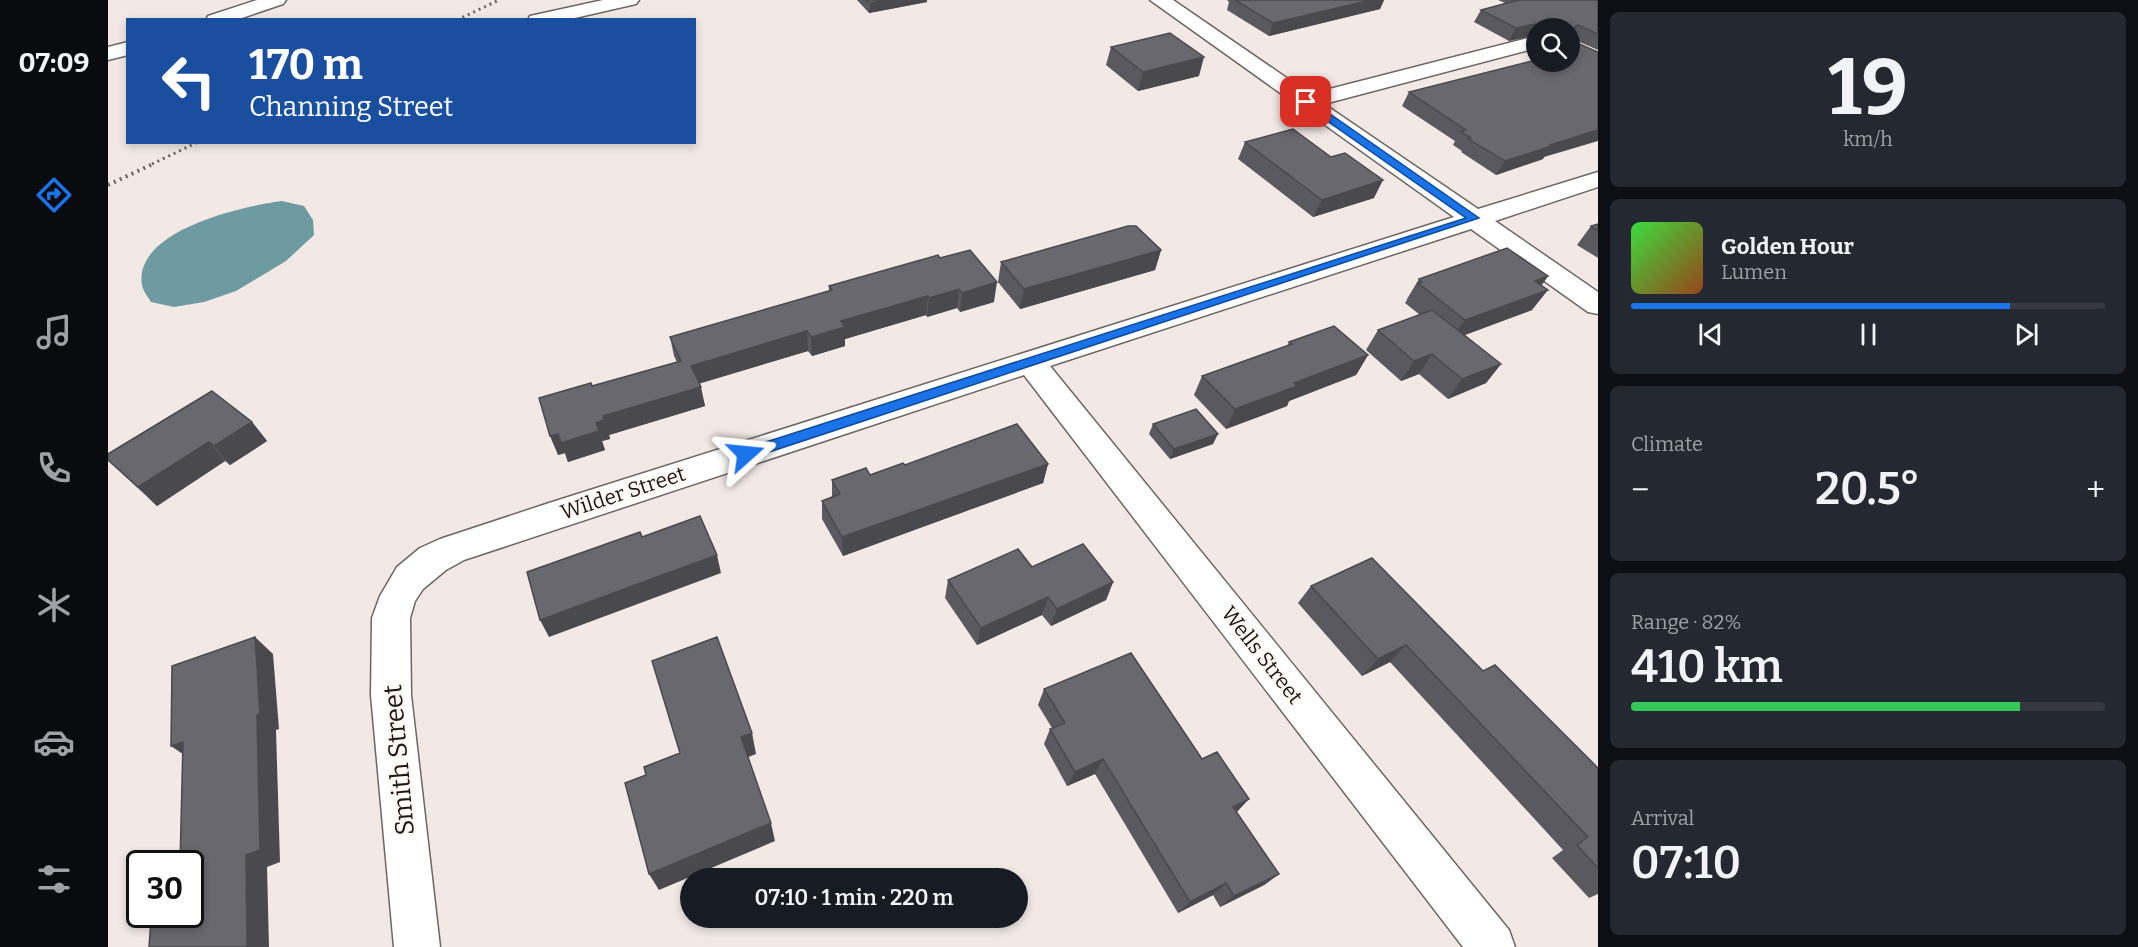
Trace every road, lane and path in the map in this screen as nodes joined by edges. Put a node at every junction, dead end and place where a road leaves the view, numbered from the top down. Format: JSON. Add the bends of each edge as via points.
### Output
{"nodes":[{"id":1,"x":629,"y":0,"type":"edge"},
{"id":2,"x":1160,"y":0,"type":"edge"},
{"id":3,"x":266,"y":1,"type":"edge"},
{"id":4,"x":220,"y":18,"type":"edge"},
{"id":5,"x":546,"y":18,"type":"edge"},
{"id":6,"x":1526,"y":45,"type":"edge"},
{"id":7,"x":126,"y":49,"type":"edge"},
{"id":8,"x":108,"y":54,"type":"edge"},
{"id":9,"x":1306,"y":102,"type":"junction"},
{"id":10,"x":1598,"y":179,"type":"edge"},
{"id":11,"x":1474,"y":218,"type":"junction"},
{"id":12,"x":1598,"y":305,"type":"edge"},
{"id":13,"x":1031,"y":363,"type":"junction"},
{"id":14,"x":410,"y":578,"type":"joint"},
{"id":15,"x":417,"y":947,"type":"edge"},
{"id":16,"x":1492,"y":947,"type":"edge"}],
"edges":[{"from":1,"to":5,"type":"street"},
{"from":2,"to":9,"type":"street"},
{"from":3,"to":4,"type":"street"},
{"from":6,"to":9,"type":"street"},
{"from":7,"to":8,"type":"street"},
{"from":9,"to":11,"type":"street"},
{"from":10,"to":11,"type":"street","name":"Wilder Street"},
{"from":11,"to":12,"type":"street"},
{"from":11,"to":13,"type":"street","name":"Wilder Street"},
{"from":13,"to":14,"type":"street","name":"Wilder Street","via":[[452,549]]},
{"from":13,"to":16,"type":"street","name":"Wells Street"},
{"from":14,"to":15,"type":"street","name":"Smith Street","via":[[398,596],[391,618],[391,694]]}]}
